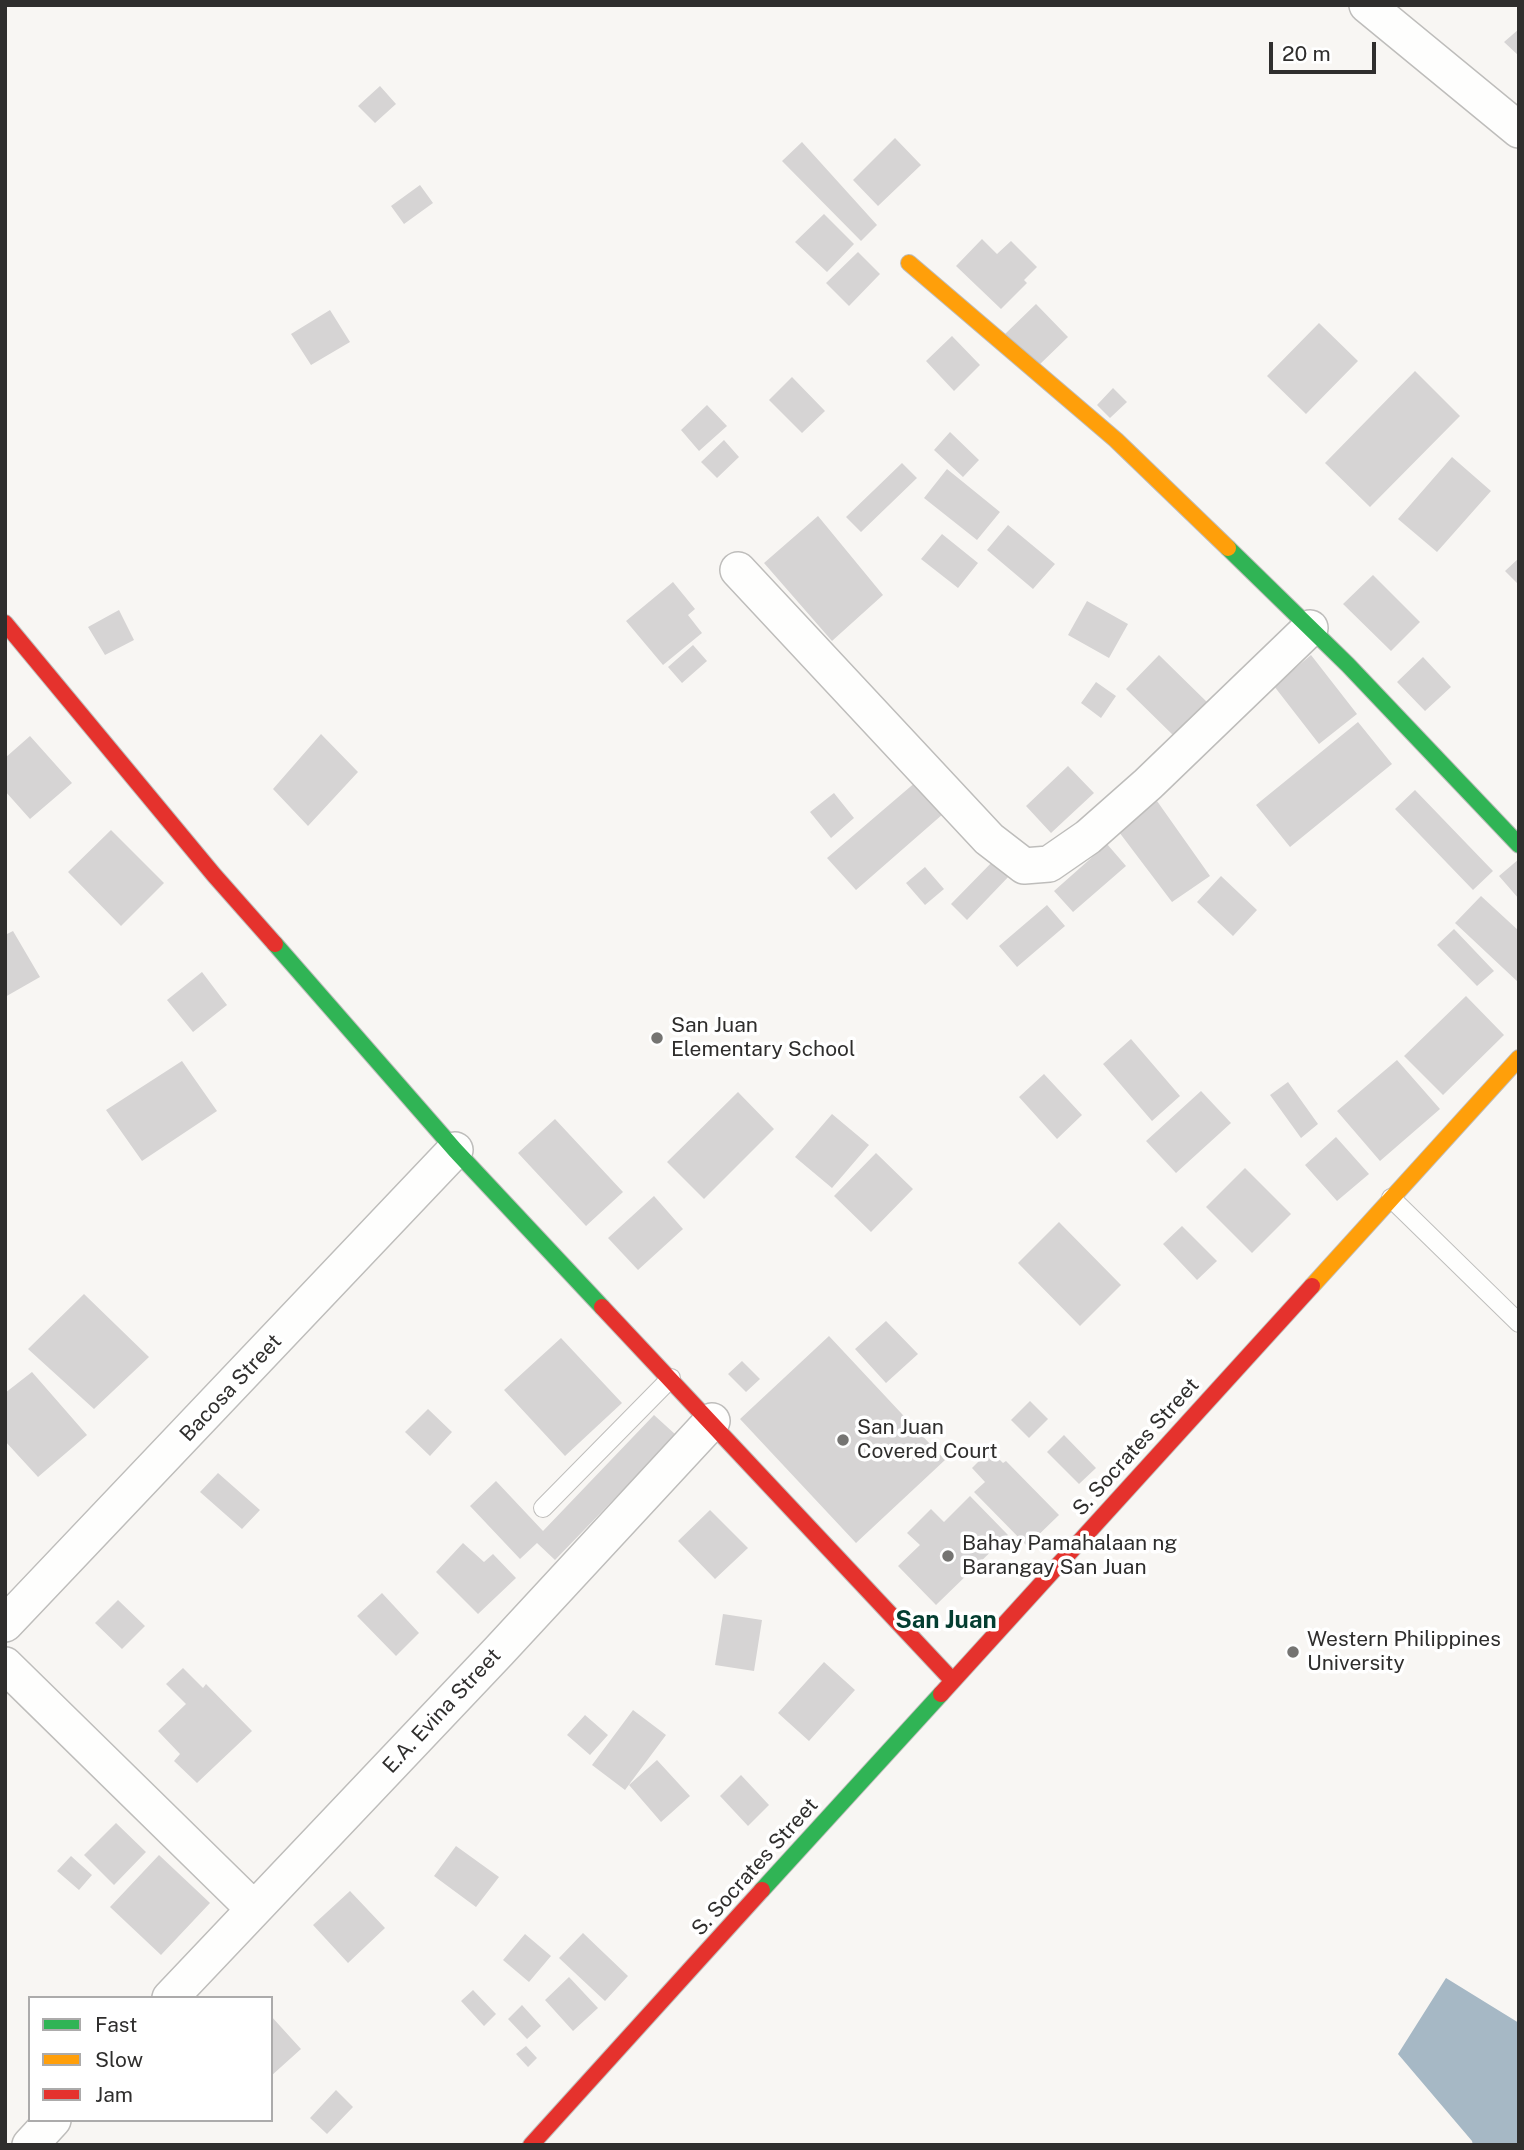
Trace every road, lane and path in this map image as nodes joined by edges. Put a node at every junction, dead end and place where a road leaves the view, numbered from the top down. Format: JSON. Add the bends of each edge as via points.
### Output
{"nodes":[{"id":1,"x":1367,"y":5,"type":"edge"},
{"id":2,"x":1519,"y":130,"type":"edge"},
{"id":3,"x":909,"y":263,"type":"dead end"},
{"id":4,"x":738,"y":570,"type":"dead end"},
{"id":5,"x":5,"y":623,"type":"edge"},
{"id":6,"x":1310,"y":628,"type":"junction"},
{"id":7,"x":1519,"y":845,"type":"edge"},
{"id":8,"x":1519,"y":1058,"type":"edge"},
{"id":9,"x":455,"y":1150,"type":"junction"},
{"id":10,"x":1391,"y":1198,"type":"junction"},
{"id":11,"x":1519,"y":1323,"type":"edge"},
{"id":12,"x":671,"y":1378,"type":"junction"},
{"id":13,"x":712,"y":1421,"type":"junction"},
{"id":14,"x":543,"y":1508,"type":"dead end"},
{"id":15,"x":5,"y":1624,"type":"edge"},
{"id":16,"x":5,"y":1665,"type":"edge"},
{"id":17,"x":953,"y":1681,"type":"junction"},
{"id":18,"x":254,"y":1909,"type":"junction"},
{"id":19,"x":172,"y":1996,"type":"edge"},
{"id":20,"x":51,"y":2122,"type":"edge"},
{"id":21,"x":30,"y":2145,"type":"edge"},
{"id":22,"x":531,"y":2145,"type":"edge"}],
"edges":[{"from":1,"to":2,"type":"street"},
{"from":3,"to":6,"type":"street","via":[[1116,440]]},
{"from":4,"to":6,"type":"street","via":[[989,839],[1024,866],[1049,864],[1088,837]]},
{"from":5,"to":9,"type":"street","via":[[214,875]]},
{"from":6,"to":7,"type":"street"},
{"from":8,"to":10,"type":"street","name":"S. Socrates Street"},
{"from":9,"to":12,"type":"street"},
{"from":9,"to":15,"type":"street","name":"Bacosa Street"},
{"from":10,"to":11,"type":"lane"},
{"from":10,"to":17,"type":"street","name":"S. Socrates Street"},
{"from":12,"to":13,"type":"street"},
{"from":12,"to":14,"type":"lane"},
{"from":13,"to":17,"type":"street"},
{"from":13,"to":18,"type":"street","name":"E.A. Evina Street"},
{"from":16,"to":18,"type":"street"},
{"from":17,"to":22,"type":"street","name":"S. Socrates Street"},
{"from":18,"to":19,"type":"street","name":"E.A. Evina Street"},
{"from":20,"to":21,"type":"street"}]}
